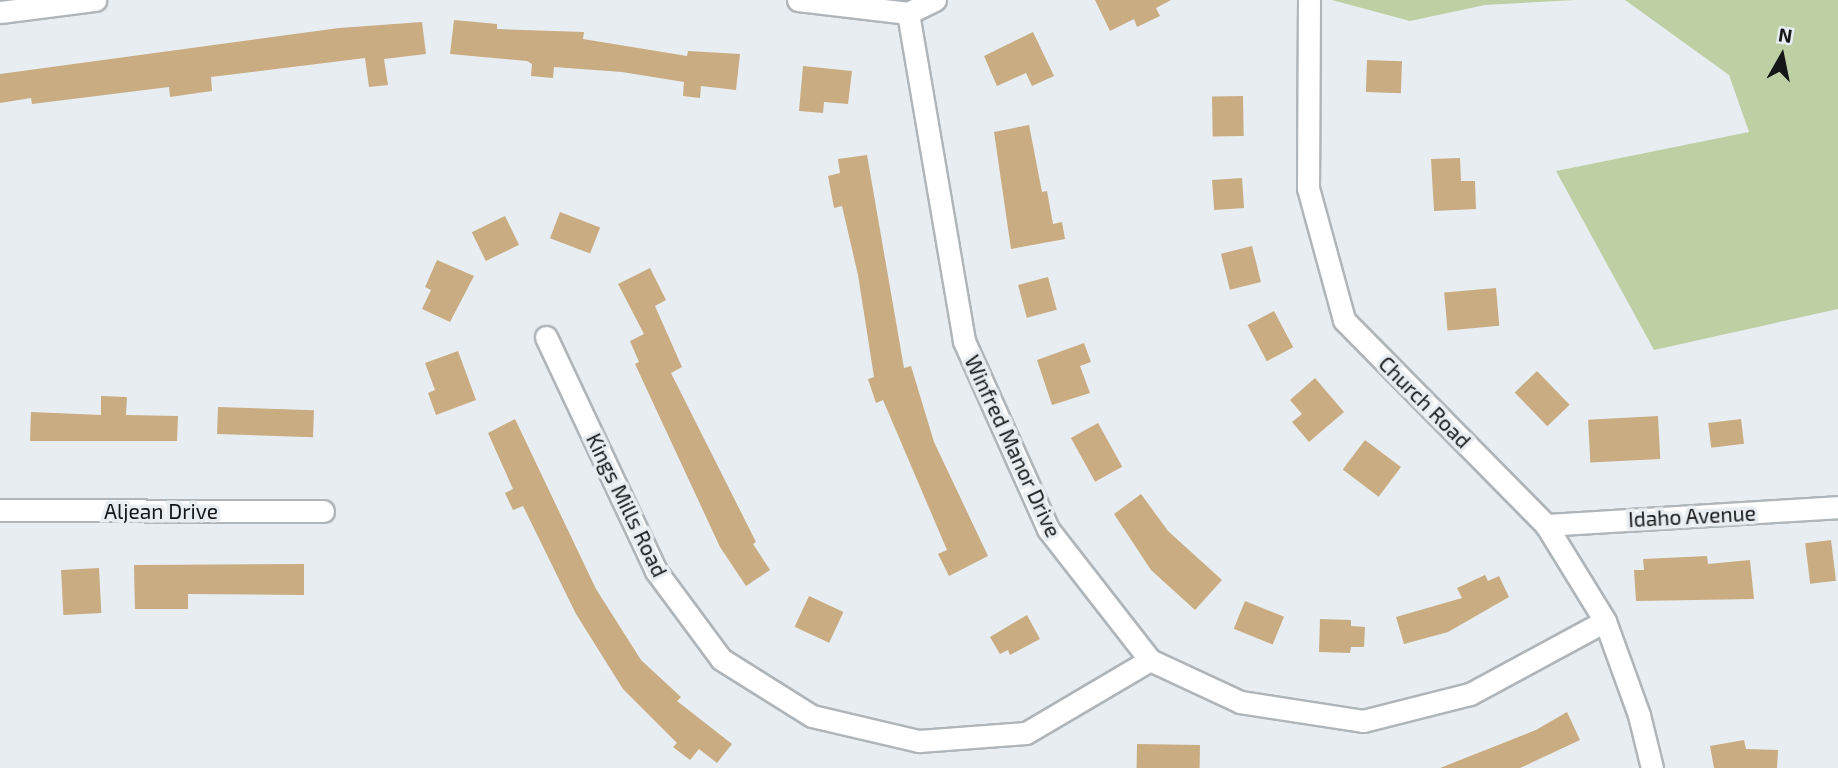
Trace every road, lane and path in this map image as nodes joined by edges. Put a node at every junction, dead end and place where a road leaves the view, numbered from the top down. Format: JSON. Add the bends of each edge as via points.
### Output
{"nodes":[{"id":1,"x":95,"y":0,"type":"edge"},
{"id":2,"x":798,"y":0,"type":"edge"},
{"id":3,"x":935,"y":0,"type":"edge"},
{"id":4,"x":1309,"y":0,"type":"edge"},
{"id":5,"x":0,"y":12,"type":"edge"},
{"id":6,"x":908,"y":13,"type":"junction"},
{"id":7,"x":546,"y":337,"type":"dead end"},
{"id":8,"x":1838,"y":508,"type":"edge"},
{"id":9,"x":0,"y":510,"type":"edge"},
{"id":10,"x":323,"y":511,"type":"dead end"},
{"id":11,"x":1546,"y":525,"type":"junction"},
{"id":12,"x":1605,"y":621,"type":"junction"},
{"id":13,"x":1150,"y":660,"type":"junction"},
{"id":14,"x":1652,"y":768,"type":"edge"}],
"edges":[{"from":1,"to":5,"type":"street"},
{"from":2,"to":6,"type":"street"},
{"from":3,"to":6,"type":"street"},
{"from":4,"to":11,"type":"street","name":"Church Road","via":[[1308,188],[1344,320]]},
{"from":6,"to":13,"type":"street","name":"Winfred Manor Drive","via":[[964,341],[1048,529]]},
{"from":7,"to":13,"type":"street","name":"Kings Mills Road","via":[[656,571],[721,659],[812,716],[919,741],[1026,733]]},
{"from":8,"to":11,"type":"street","name":"Idaho Avenue"},
{"from":9,"to":10,"type":"street","name":"Aljean Drive"},
{"from":11,"to":12,"type":"street","name":"Church Road"},
{"from":12,"to":13,"type":"street","name":"Winfred Manor Drive","via":[[1470,694],[1363,721],[1240,702]]},
{"from":12,"to":14,"type":"street","name":"Church Road","via":[[1639,715]]}]}
